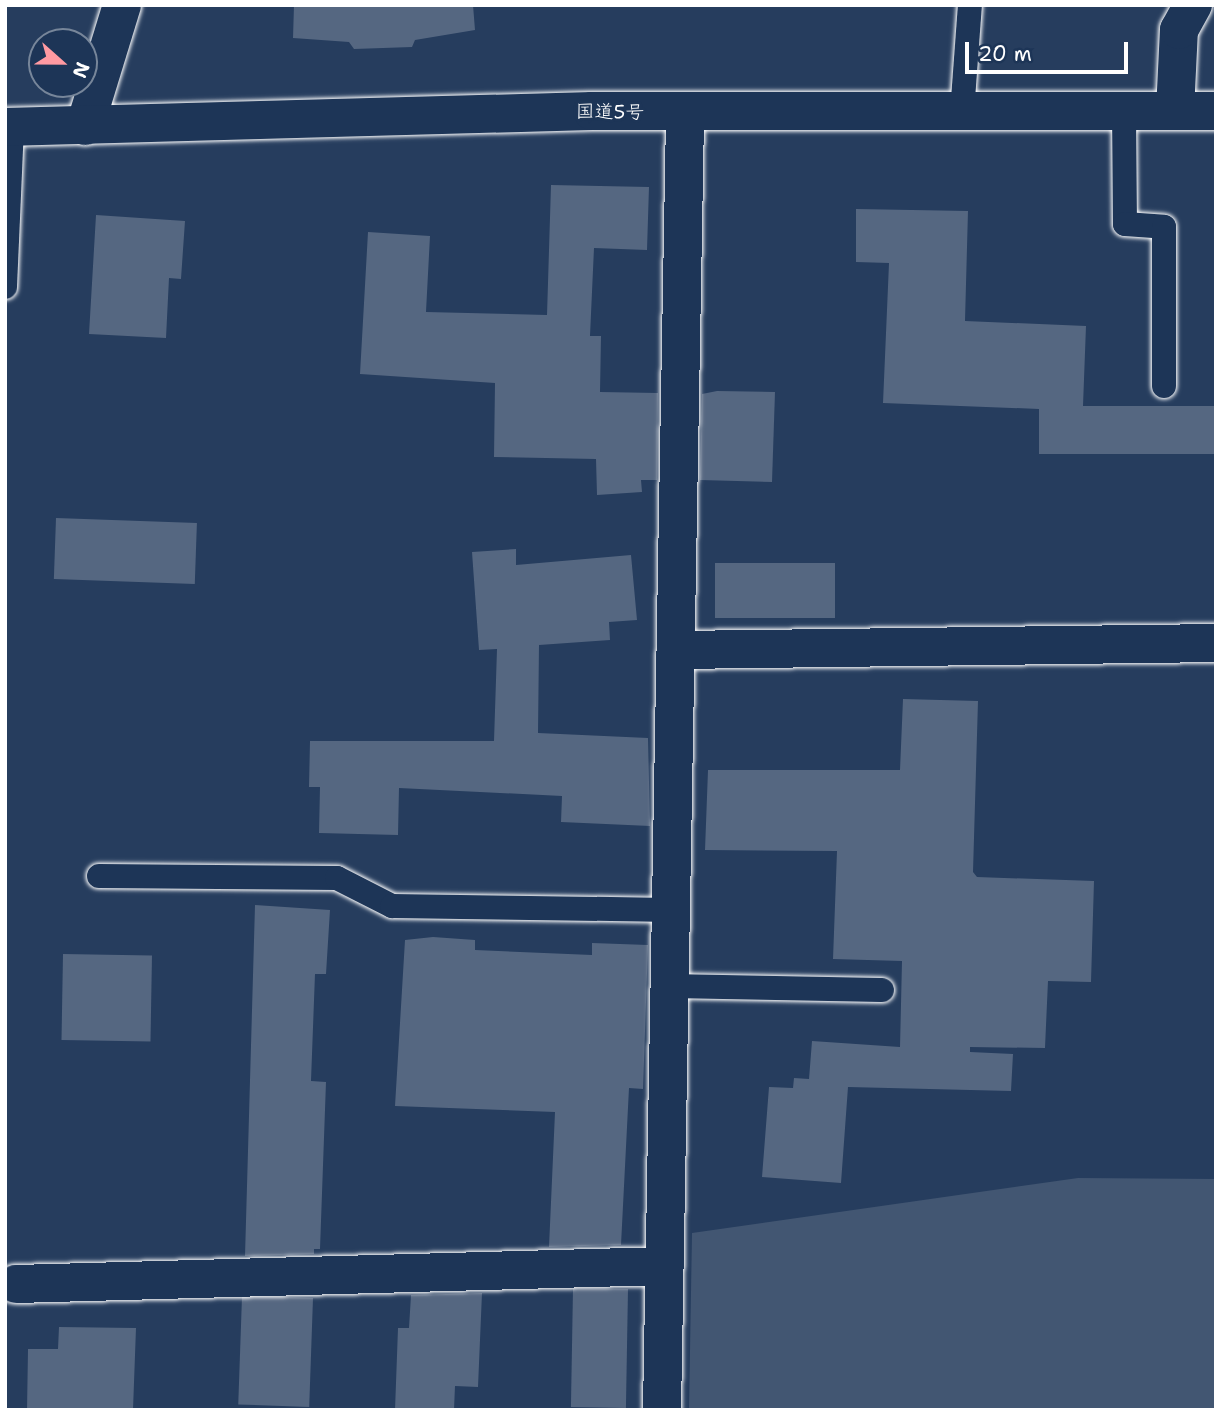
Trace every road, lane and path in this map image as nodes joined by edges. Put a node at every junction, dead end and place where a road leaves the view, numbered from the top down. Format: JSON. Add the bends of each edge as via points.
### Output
{"nodes":[{"id":1,"x":122,"y":5,"type":"edge"},
{"id":2,"x":970,"y":5,"type":"edge"},
{"id":3,"x":1193,"y":5,"type":"edge"},
{"id":4,"x":1124,"y":111,"type":"junction"},
{"id":5,"x":1175,"y":111,"type":"junction"},
{"id":6,"x":1216,"y":111,"type":"edge"},
{"id":7,"x":961,"y":113,"type":"junction"},
{"id":8,"x":685,"y":114,"type":"junction"},
{"id":9,"x":85,"y":126,"type":"junction"},
{"id":10,"x":8,"y":127,"type":"edge"},
{"id":11,"x":5,"y":287,"type":"edge"},
{"id":12,"x":1164,"y":386,"type":"dead end"},
{"id":13,"x":1216,"y":643,"type":"edge"},
{"id":14,"x":677,"y":650,"type":"junction"},
{"id":15,"x":99,"y":876,"type":"dead end"},
{"id":16,"x":671,"y":910,"type":"junction"},
{"id":17,"x":669,"y":986,"type":"junction"},
{"id":18,"x":882,"y":990,"type":"dead end"},
{"id":19,"x":664,"y":1266,"type":"junction"},
{"id":20,"x":16,"y":1284,"type":"dead end"},
{"id":21,"x":662,"y":1410,"type":"edge"}],
"edges":[{"from":1,"to":9,"type":"main road"},
{"from":2,"to":7,"type":"lane"},
{"from":3,"to":5,"type":"main road","via":[[1180,30]]},
{"from":4,"to":5,"type":"main road","name":"国道5号"},
{"from":4,"to":7,"type":"main road","name":"国道5号"},
{"from":4,"to":12,"type":"lane","via":[[1125,224],[1164,227]]},
{"from":5,"to":6,"type":"main road","name":"国道5号"},
{"from":7,"to":8,"type":"main road","name":"国道5号"},
{"from":8,"to":9,"type":"main road","name":"国道5号","via":[[593,111]]},
{"from":8,"to":14,"type":"main road"},
{"from":9,"to":10,"type":"main road","name":"国道5号"},
{"from":10,"to":11,"type":"lane"},
{"from":13,"to":14,"type":"main road"},
{"from":14,"to":16,"type":"main road"},
{"from":15,"to":16,"type":"lane","via":[[337,878],[392,906]]},
{"from":16,"to":17,"type":"main road"},
{"from":17,"to":18,"type":"lane"},
{"from":17,"to":19,"type":"main road"},
{"from":19,"to":20,"type":"main road"},
{"from":19,"to":21,"type":"main road"}]}
